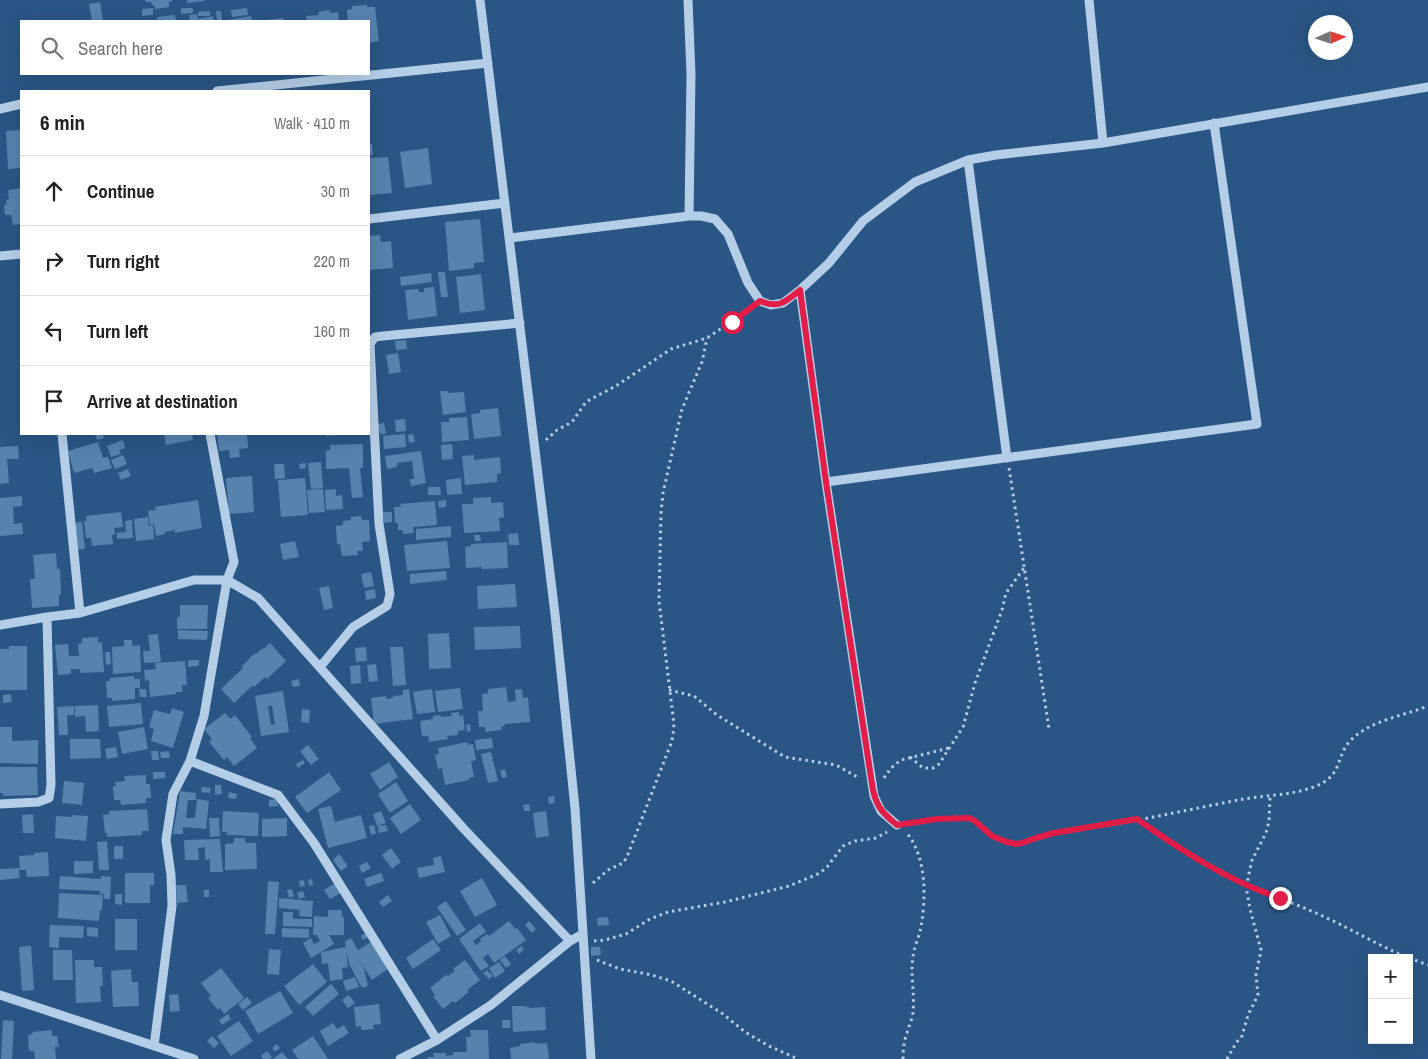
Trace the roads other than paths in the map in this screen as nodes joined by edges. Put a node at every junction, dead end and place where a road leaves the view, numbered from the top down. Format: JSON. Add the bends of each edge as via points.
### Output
{"nodes":[{"id":1,"x":480,"y":0,"type":"edge"},
{"id":2,"x":688,"y":0,"type":"edge"},
{"id":3,"x":1089,"y":0,"type":"edge"},
{"id":4,"x":488,"y":62,"type":"junction"},
{"id":5,"x":367,"y":75,"type":"edge"},
{"id":6,"x":370,"y":75,"type":"edge"},
{"id":7,"x":1428,"y":87,"type":"edge"},
{"id":8,"x":226,"y":90,"type":"edge"},
{"id":9,"x":20,"y":104,"type":"edge"},
{"id":10,"x":0,"y":109,"type":"edge"},
{"id":11,"x":1214,"y":123,"type":"junction"},
{"id":12,"x":1103,"y":143,"type":"junction"},
{"id":13,"x":968,"y":160,"type":"junction"},
{"id":14,"x":505,"y":203,"type":"junction"},
{"id":15,"x":689,"y":216,"type":"junction"},
{"id":16,"x":370,"y":219,"type":"edge"},
{"id":17,"x":510,"y":238,"type":"junction"},
{"id":18,"x":20,"y":254,"type":"edge"},
{"id":19,"x":0,"y":256,"type":"edge"},
{"id":20,"x":800,"y":290,"type":"junction"},
{"id":21,"x":520,"y":322,"type":"junction"},
{"id":22,"x":62,"y":435,"type":"edge"},
{"id":23,"x":210,"y":435,"type":"edge"},
{"id":24,"x":1007,"y":458,"type":"junction"},
{"id":25,"x":826,"y":482,"type":"junction"},
{"id":26,"x":227,"y":580,"type":"junction"},
{"id":27,"x":80,"y":613,"type":"junction"},
{"id":28,"x":47,"y":617,"type":"junction"},
{"id":29,"x":0,"y":625,"type":"edge"},
{"id":30,"x":320,"y":667,"type":"junction"},
{"id":31,"x":190,"y":761,"type":"junction"},
{"id":32,"x":0,"y":804,"type":"edge"},
{"id":33,"x":897,"y":825,"type":"road end"},
{"id":34,"x":583,"y":938,"type":"junction"},
{"id":35,"x":570,"y":941,"type":"junction"},
{"id":36,"x":0,"y":995,"type":"edge"},
{"id":37,"x":437,"y":1040,"type":"junction"},
{"id":38,"x":154,"y":1046,"type":"junction"},
{"id":39,"x":194,"y":1059,"type":"edge"},
{"id":40,"x":400,"y":1059,"type":"edge"},
{"id":41,"x":591,"y":1059,"type":"edge"}],
"edges":[{"from":1,"to":4,"type":"street"},
{"from":2,"to":15,"type":"street","via":[[691,74]]},
{"from":3,"to":12,"type":"street"},
{"from":4,"to":6,"type":"street"},
{"from":4,"to":14,"type":"street"},
{"from":5,"to":8,"type":"street"},
{"from":7,"to":11,"type":"street"},
{"from":9,"to":10,"type":"street"},
{"from":11,"to":12,"type":"street"},
{"from":11,"to":24,"type":"street","via":[[1257,424]]},
{"from":12,"to":13,"type":"street"},
{"from":13,"to":20,"type":"street","via":[[915,182],[863,221],[829,263]]},
{"from":13,"to":24,"type":"street"},
{"from":14,"to":16,"type":"street"},
{"from":14,"to":17,"type":"street"},
{"from":15,"to":17,"type":"street"},
{"from":15,"to":20,"type":"street","via":[[715,219],[728,234],[748,283],[760,301],[770,305],[783,303]]},
{"from":17,"to":21,"type":"street"},
{"from":18,"to":19,"type":"street"},
{"from":20,"to":25,"type":"street"},
{"from":21,"to":30,"type":"street","via":[[383,336],[370,344],[379,524],[390,594],[387,606],[353,628]]},
{"from":21,"to":34,"type":"street","via":[[570,760]]},
{"from":22,"to":27,"type":"street"},
{"from":23,"to":26,"type":"street","via":[[234,562]]},
{"from":24,"to":25,"type":"street"},
{"from":25,"to":33,"type":"street","via":[[874,796],[881,810]]},
{"from":26,"to":27,"type":"street","via":[[194,580]]},
{"from":26,"to":30,"type":"street","via":[[258,598]]},
{"from":26,"to":31,"type":"street","via":[[204,716]]},
{"from":27,"to":28,"type":"street"},
{"from":28,"to":29,"type":"street"},
{"from":28,"to":32,"type":"street","via":[[49,798],[38,802]]},
{"from":30,"to":35,"type":"street","via":[[464,829]]},
{"from":31,"to":37,"type":"street","via":[[278,795],[314,843]]},
{"from":31,"to":38,"type":"street","via":[[174,794],[166,840],[172,906]]},
{"from":34,"to":35,"type":"street"},
{"from":34,"to":41,"type":"street"},
{"from":35,"to":37,"type":"street","via":[[491,1005]]},
{"from":36,"to":38,"type":"street"},
{"from":37,"to":40,"type":"street"},
{"from":38,"to":39,"type":"street"}]}
